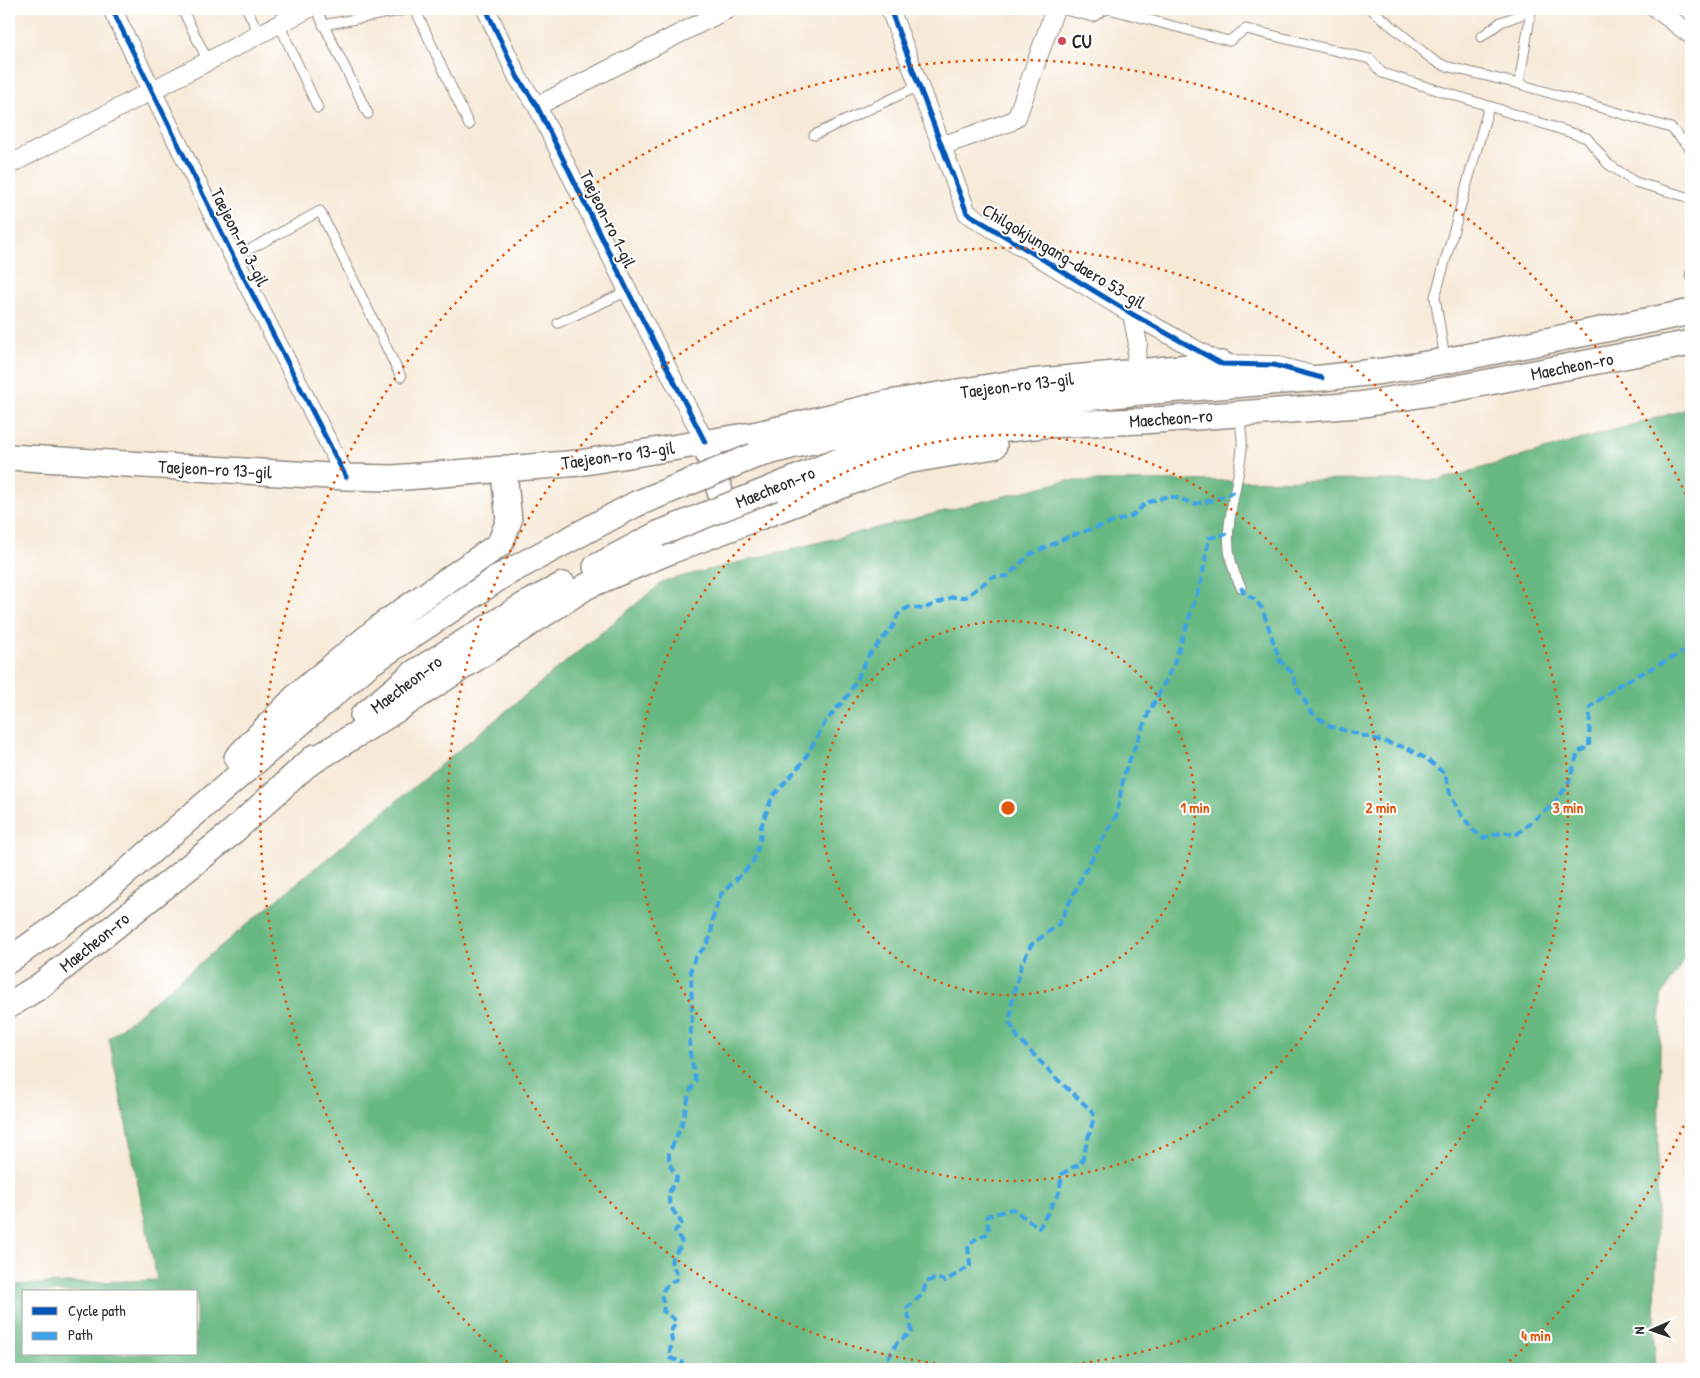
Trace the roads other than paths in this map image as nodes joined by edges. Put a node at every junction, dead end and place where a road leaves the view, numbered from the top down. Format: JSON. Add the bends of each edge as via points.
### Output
{"nodes":[{"id":1,"x":112,"y":9,"type":"edge"},
{"id":2,"x":182,"y":9,"type":"edge"},
{"id":3,"x":247,"y":9,"type":"edge"},
{"id":4,"x":308,"y":9,"type":"edge"},
{"id":5,"x":316,"y":9,"type":"edge"},
{"id":6,"x":410,"y":9,"type":"edge"},
{"id":7,"x":415,"y":9,"type":"edge"},
{"id":8,"x":486,"y":9,"type":"edge"},
{"id":9,"x":728,"y":9,"type":"edge"},
{"id":10,"x":890,"y":9,"type":"edge"},
{"id":11,"x":1055,"y":9,"type":"edge"},
{"id":12,"x":1061,"y":9,"type":"edge"},
{"id":13,"x":1108,"y":9,"type":"edge"},
{"id":14,"x":1371,"y":9,"type":"edge"},
{"id":15,"x":1657,"y":9,"type":"edge"},
{"id":16,"x":1532,"y":10,"type":"edge"},
{"id":17,"x":279,"y":24,"type":"junction"},
{"id":18,"x":323,"y":25,"type":"junction"},
{"id":19,"x":259,"y":34,"type":"junction"},
{"id":20,"x":1691,"y":36,"type":"edge"},
{"id":21,"x":1481,"y":37,"type":"dead end"},
{"id":22,"x":208,"y":61,"type":"junction"},
{"id":23,"x":1519,"y":84,"type":"junction"},
{"id":24,"x":919,"y":86,"type":"junction"},
{"id":25,"x":151,"y":90,"type":"junction"},
{"id":26,"x":538,"y":106,"type":"junction"},
{"id":27,"x":1489,"y":106,"type":"junction"},
{"id":28,"x":318,"y":108,"type":"dead end"},
{"id":29,"x":368,"y":114,"type":"dead end"},
{"id":30,"x":469,"y":125,"type":"dead end"},
{"id":31,"x":814,"y":135,"type":"dead end"},
{"id":32,"x":941,"y":146,"type":"junction"},
{"id":33,"x":1691,"y":149,"type":"edge"},
{"id":34,"x":9,"y":165,"type":"edge"},
{"id":35,"x":1691,"y":198,"type":"edge"},
{"id":36,"x":234,"y":258,"type":"junction"},
{"id":37,"x":628,"y":291,"type":"junction"},
{"id":38,"x":1691,"y":312,"type":"edge"},
{"id":39,"x":1132,"y":314,"type":"junction"},
{"id":40,"x":558,"y":323,"type":"dead end"},
{"id":41,"x":1691,"y":343,"type":"edge"},
{"id":42,"x":1445,"y":362,"type":"junction"},
{"id":43,"x":1222,"y":364,"type":"junction"},
{"id":44,"x":1134,"y":372,"type":"junction"},
{"id":45,"x":401,"y":377,"type":"dead end"},
{"id":46,"x":1322,"y":378,"type":"junction"},
{"id":47,"x":1238,"y":414,"type":"junction"},
{"id":48,"x":1142,"y":421,"type":"junction"},
{"id":49,"x":706,"y":442,"type":"junction"},
{"id":50,"x":9,"y":457,"type":"edge"},
{"id":51,"x":506,"y":468,"type":"junction"},
{"id":52,"x":346,"y":477,"type":"junction"},
{"id":53,"x":732,"y":529,"type":"junction"},
{"id":54,"x":1241,"y":587,"type":"dead end"},
{"id":55,"x":303,"y":768,"type":"junction"},
{"id":56,"x":172,"y":833,"type":"junction"},
{"id":57,"x":9,"y":960,"type":"edge"},
{"id":58,"x":9,"y":1005,"type":"edge"}],
"edges":[{"from":1,"to":25,"type":"street","name":"Taejeon-ro 3-gil"},
{"from":2,"to":22,"type":"lane"},
{"from":3,"to":19,"type":"lane"},
{"from":4,"to":17,"type":"street"},
{"from":5,"to":18,"type":"lane"},
{"from":6,"to":18,"type":"lane"},
{"from":7,"to":30,"type":"lane"},
{"from":8,"to":26,"type":"street","name":"Taejeon-ro 1-gil","via":[[518,78]]},
{"from":9,"to":26,"type":"street"},
{"from":10,"to":24,"type":"street","name":"Chilgokjungang-daero 53-gil"},
{"from":11,"to":32,"type":"street","via":[[1018,117]]},
{"from":12,"to":13,"type":"lane","via":[[1093,17]]},
{"from":13,"to":27,"type":"lane","via":[[1229,41],[1246,29],[1370,59],[1382,74]]},
{"from":14,"to":23,"type":"lane","via":[[1444,66]]},
{"from":15,"to":20,"type":"street"},
{"from":16,"to":21,"type":"lane","via":[[1501,22]]},
{"from":16,"to":23,"type":"lane"},
{"from":17,"to":19,"type":"street"},
{"from":17,"to":28,"type":"lane"},
{"from":18,"to":29,"type":"lane"},
{"from":19,"to":22,"type":"street"},
{"from":22,"to":25,"type":"street"},
{"from":23,"to":33,"type":"lane","via":[[1671,128]]},
{"from":24,"to":31,"type":"lane"},
{"from":24,"to":32,"type":"street","name":"Chilgokjungang-daero 53-gil"},
{"from":25,"to":34,"type":"street"},
{"from":25,"to":36,"type":"street","name":"Taejeon-ro 3-gil"},
{"from":26,"to":37,"type":"street","name":"Taejeon-ro 1-gil"},
{"from":27,"to":35,"type":"lane","via":[[1588,138],[1608,164],[1635,182]]},
{"from":27,"to":42,"type":"lane","via":[[1435,296]]},
{"from":32,"to":39,"type":"street","name":"Chilgokjungang-daero 53-gil","via":[[967,213]]},
{"from":36,"to":45,"type":"lane","via":[[320,211]]},
{"from":36,"to":52,"type":"street","name":"Taejeon-ro 3-gil"},
{"from":37,"to":40,"type":"lane"},
{"from":37,"to":49,"type":"street","name":"Taejeon-ro 1-gil"},
{"from":38,"to":42,"type":"main road","name":"Maecheon-ro"},
{"from":39,"to":43,"type":"street","name":"Chilgokjungang-daero 53-gil"},
{"from":39,"to":44,"type":"street","via":[[1138,344]]},
{"from":41,"to":47,"type":"main road","name":"Maecheon-ro","via":[[1358,405]]},
{"from":42,"to":46,"type":"main road","name":"Maecheon-ro"},
{"from":43,"to":44,"type":"main road","name":"Taejeon-ro 13-gil"},
{"from":43,"to":46,"type":"street","name":"Chilgokjungang-daero 53-gil","via":[[1274,365]]},
{"from":44,"to":49,"type":"main road","name":"Taejeon-ro 13-gil","via":[[1008,384],[907,400],[758,434]]},
{"from":46,"to":56,"type":"main road","name":"Maecheon-ro","bridge":true,"via":[[1141,392],[924,415],[754,456],[636,504],[503,575],[370,662]]},
{"from":47,"to":48,"type":"main road","name":"Maecheon-ro"},
{"from":47,"to":54,"type":"lane","via":[[1242,446],[1227,534],[1233,572]]},
{"from":48,"to":53,"type":"main road","via":[[906,461]]},
{"from":48,"to":55,"type":"main road","name":"Maecheon-ro","bridge":true,"via":[[944,436],[858,453],[658,534],[525,605],[414,673]]},
{"from":49,"to":51,"type":"main road","name":"Taejeon-ro 13-gil","via":[[579,462]]},
{"from":49,"to":53,"type":"main road"},
{"from":50,"to":52,"type":"main road","name":"Taejeon-ro 13-gil"},
{"from":51,"to":52,"type":"main road","name":"Taejeon-ro 13-gil","via":[[393,478]]},
{"from":51,"to":56,"type":"main road","via":[[509,520],[500,544],[384,624],[299,694],[202,794]]},
{"from":53,"to":55,"type":"main road","via":[[587,586]]},
{"from":55,"to":58,"type":"main road","name":"Maecheon-ro","via":[[229,835],[40,986]]},
{"from":56,"to":57,"type":"main road","name":"Maecheon-ro","via":[[87,906]]}]}
